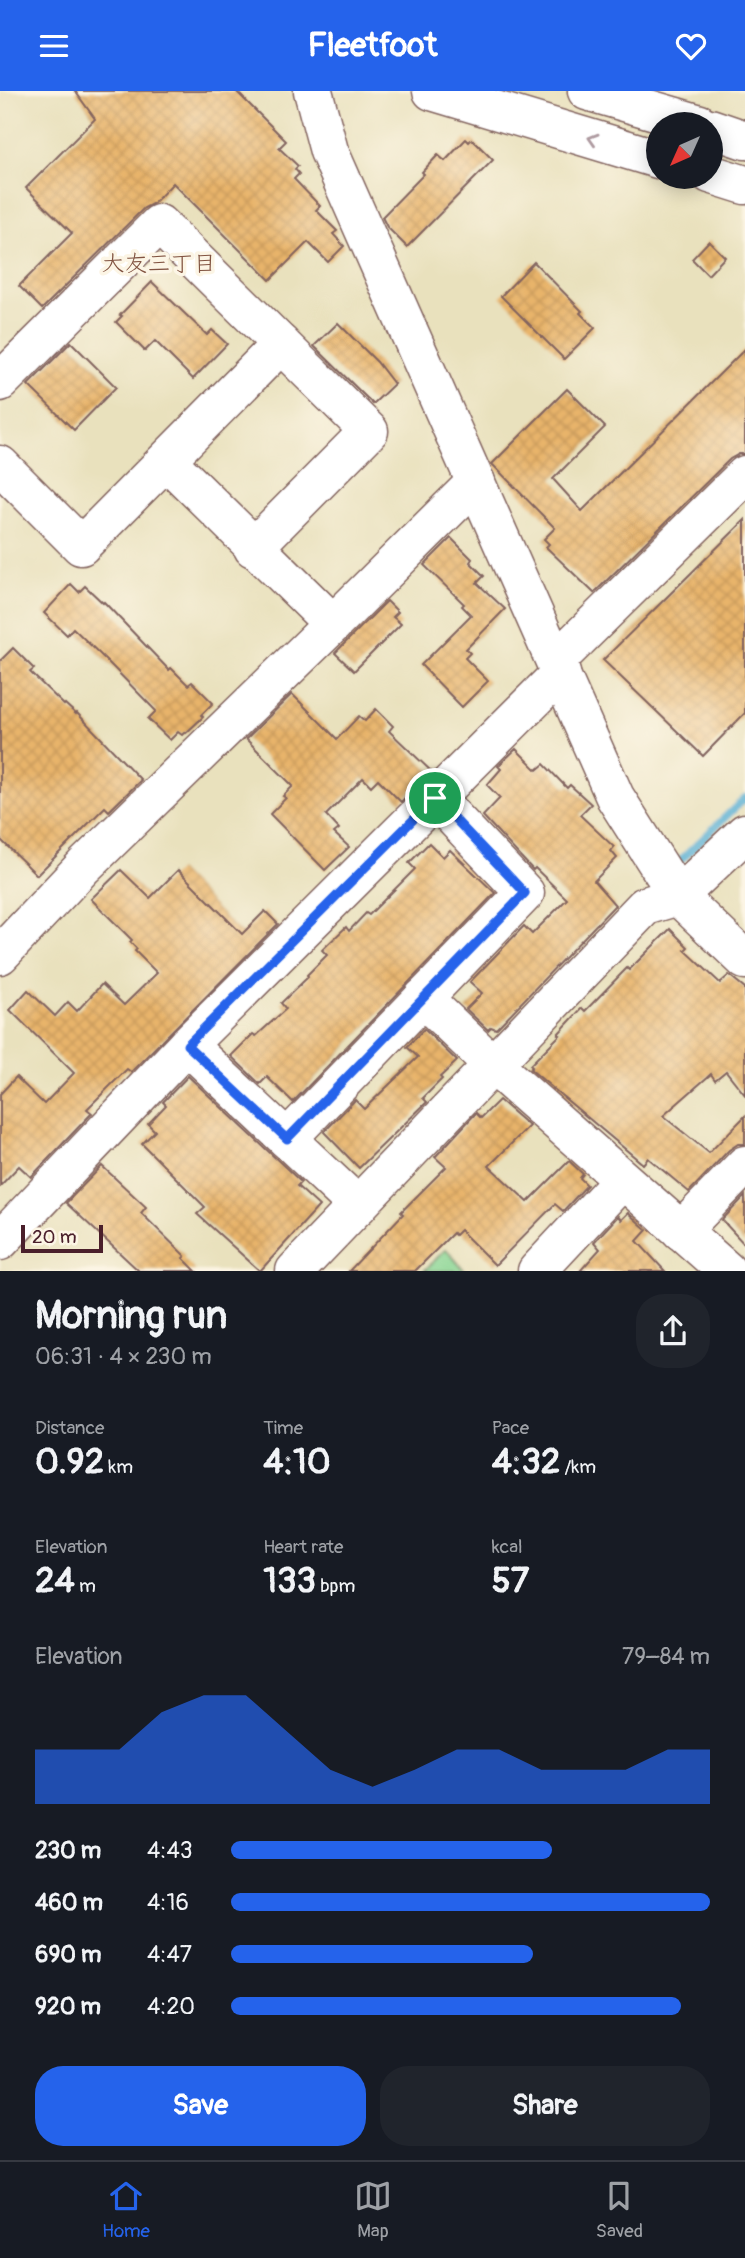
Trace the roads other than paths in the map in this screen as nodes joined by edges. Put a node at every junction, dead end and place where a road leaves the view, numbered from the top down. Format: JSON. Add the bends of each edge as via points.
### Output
{"nodes":[{"id":1,"x":313,"y":91,"type":"edge"},
{"id":2,"x":432,"y":91,"type":"edge"},
{"id":3,"x":587,"y":91,"type":"edge"},
{"id":4,"x":659,"y":112,"type":"edge"},
{"id":5,"x":723,"y":132,"type":"edge"},
{"id":6,"x":745,"y":140,"type":"edge"},
{"id":7,"x":646,"y":155,"type":"edge"},
{"id":8,"x":723,"y":178,"type":"edge"},
{"id":9,"x":745,"y":185,"type":"edge"},
{"id":10,"x":281,"y":344,"type":"junction"},
{"id":11,"x":0,"y":382,"type":"edge"},
{"id":12,"x":167,"y":460,"type":"junction"},
{"id":13,"x":0,"y":465,"type":"edge"},
{"id":14,"x":745,"y":475,"type":"edge"},
{"id":15,"x":476,"y":482,"type":"junction"},
{"id":16,"x":253,"y":548,"type":"junction"},
{"id":17,"x":333,"y":624,"type":"junction"},
{"id":18,"x":559,"y":667,"type":"junction"},
{"id":19,"x":435,"y":798,"type":"junction"},
{"id":20,"x":745,"y":833,"type":"edge"},
{"id":21,"x":678,"y":896,"type":"junction"},
{"id":22,"x":0,"y":955,"type":"edge"},
{"id":23,"x":745,"y":960,"type":"edge"},
{"id":24,"x":423,"y":998,"type":"junction"},
{"id":25,"x":187,"y":1045,"type":"junction"},
{"id":26,"x":493,"y":1065,"type":"junction"},
{"id":27,"x":287,"y":1139,"type":"junction"},
{"id":28,"x":745,"y":1165,"type":"edge"},
{"id":29,"x":622,"y":1180,"type":"junction"},
{"id":30,"x":358,"y":1206,"type":"junction"},
{"id":31,"x":681,"y":1231,"type":"junction"},
{"id":32,"x":0,"y":1241,"type":"edge"},
{"id":33,"x":295,"y":1271,"type":"edge"},
{"id":34,"x":537,"y":1271,"type":"edge"},
{"id":35,"x":727,"y":1271,"type":"edge"}],
"edges":[{"from":1,"to":15,"type":"street","via":[[329,151]]},
{"from":7,"to":2,"type":"street","one_way":true},
{"from":3,"to":4,"type":"street"},
{"from":5,"to":6,"type":"street"},
{"from":8,"to":9,"type":"street"},
{"from":10,"to":11,"type":"street","via":[[159,224]]},
{"from":10,"to":12,"type":"street"},
{"from":10,"to":16,"type":"street","via":[[369,431]]},
{"from":12,"to":13,"type":"street","via":[[81,546]]},
{"from":12,"to":16,"type":"street"},
{"from":14,"to":18,"type":"street"},
{"from":15,"to":17,"type":"street"},
{"from":15,"to":18,"type":"street"},
{"from":16,"to":17,"type":"street"},
{"from":17,"to":22,"type":"street","via":[[84,866]]},
{"from":18,"to":19,"type":"street"},
{"from":18,"to":21,"type":"street","via":[[615,797]]},
{"from":19,"to":24,"type":"street","via":[[525,893]]},
{"from":19,"to":25,"type":"street"},
{"from":20,"to":21,"type":"street"},
{"from":21,"to":23,"type":"street"},
{"from":21,"to":26,"type":"street","via":[[645,906]]},
{"from":24,"to":26,"type":"street"},
{"from":24,"to":27,"type":"street"},
{"from":25,"to":27,"type":"street"},
{"from":25,"to":32,"type":"street"},
{"from":26,"to":29,"type":"street"},
{"from":26,"to":30,"type":"street"},
{"from":27,"to":30,"type":"street"},
{"from":28,"to":31,"type":"street"},
{"from":29,"to":31,"type":"street"},
{"from":29,"to":34,"type":"street"},
{"from":30,"to":33,"type":"street"},
{"from":31,"to":35,"type":"street"}]}
